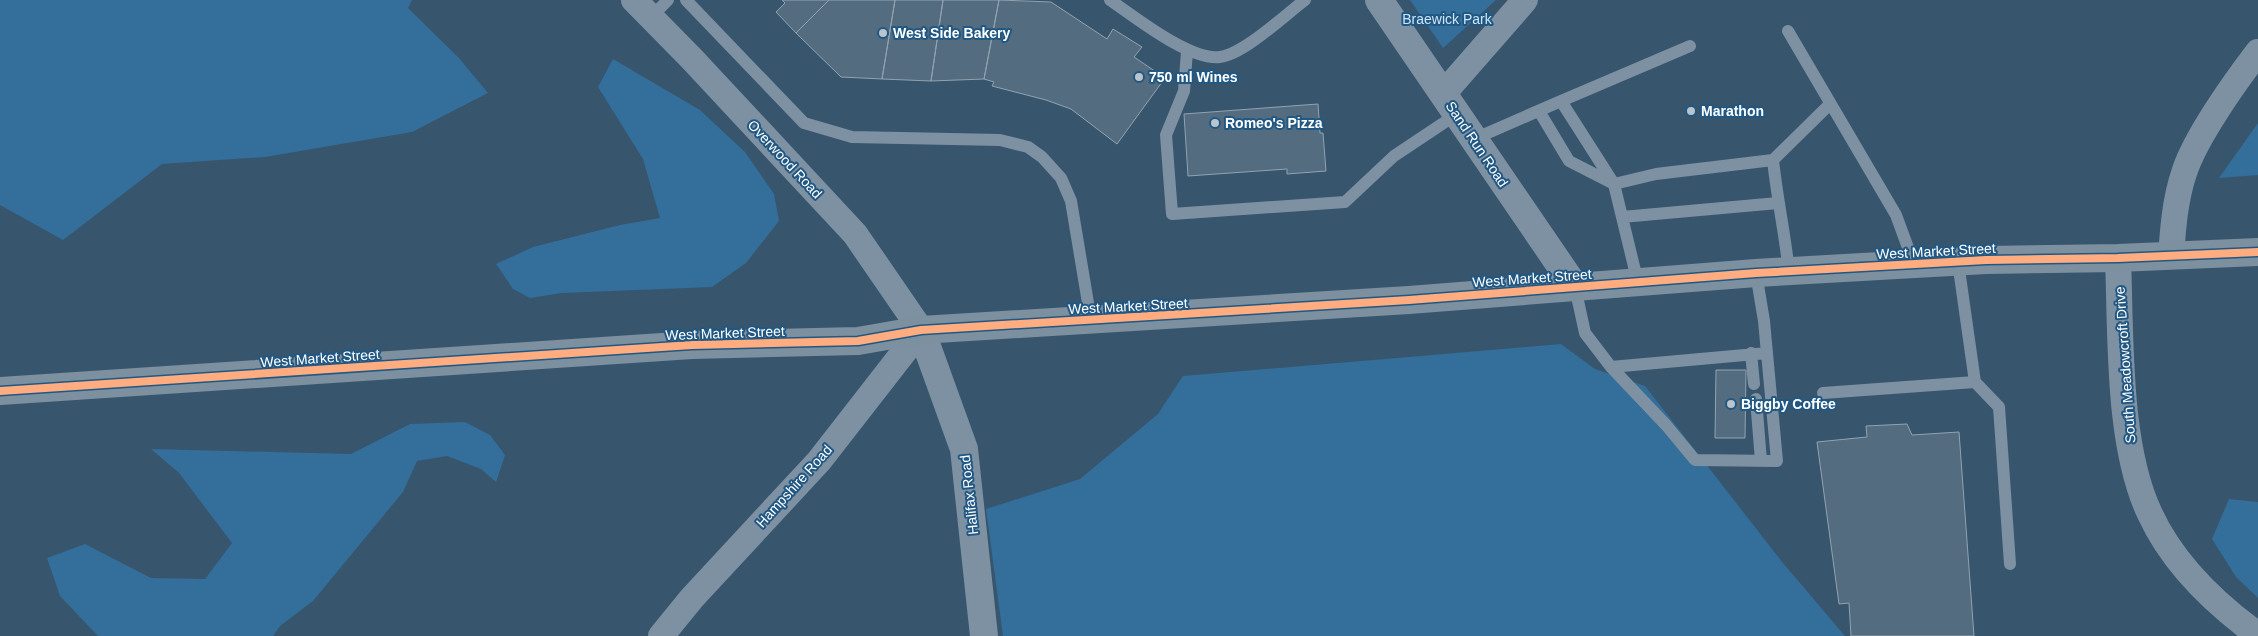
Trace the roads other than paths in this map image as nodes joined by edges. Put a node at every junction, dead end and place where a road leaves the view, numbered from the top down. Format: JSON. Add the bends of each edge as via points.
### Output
{"nodes":[{"id":1,"x":686,"y":0,"type":"edge"},
{"id":2,"x":1110,"y":0,"type":"edge"},
{"id":3,"x":1379,"y":0,"type":"edge"},
{"id":4,"x":1525,"y":0,"type":"edge"},
{"id":5,"x":1298,"y":2,"type":"edge"},
{"id":6,"x":651,"y":6,"type":"edge"},
{"id":7,"x":1788,"y":31,"type":"dead end"},
{"id":8,"x":1690,"y":46,"type":"dead end"},
{"id":9,"x":1187,"y":51,"type":"junction"},
{"id":10,"x":2258,"y":52,"type":"edge"},
{"id":11,"x":1561,"y":101,"type":"junction"},
{"id":12,"x":1450,"y":104,"type":"junction"},
{"id":13,"x":1830,"y":104,"type":"junction"},
{"id":14,"x":1539,"y":111,"type":"junction"},
{"id":15,"x":1474,"y":139,"type":"junction"},
{"id":16,"x":1773,"y":160,"type":"junction"},
{"id":17,"x":1614,"y":184,"type":"junction"},
{"id":18,"x":1778,"y":203,"type":"junction"},
{"id":19,"x":1622,"y":217,"type":"junction"},
{"id":20,"x":2258,"y":252,"type":"edge"},
{"id":21,"x":2171,"y":256,"type":"junction"},
{"id":22,"x":2118,"y":258,"type":"junction"},
{"id":23,"x":1958,"y":262,"type":"junction"},
{"id":24,"x":1914,"y":264,"type":"junction"},
{"id":25,"x":1789,"y":272,"type":"junction"},
{"id":26,"x":1756,"y":273,"type":"junction"},
{"id":27,"x":1638,"y":283,"type":"junction"},
{"id":28,"x":1575,"y":287,"type":"junction"},
{"id":29,"x":1091,"y":320,"type":"junction"},
{"id":30,"x":922,"y":330,"type":"junction"},
{"id":31,"x":1751,"y":353,"type":"junction"},
{"id":32,"x":1766,"y":353,"type":"junction"},
{"id":33,"x":1611,"y":367,"type":"junction"},
{"id":34,"x":1975,"y":382,"type":"junction"},
{"id":35,"x":1754,"y":384,"type":"dead end"},
{"id":36,"x":0,"y":391,"type":"edge"},
{"id":37,"x":1823,"y":393,"type":"dead end"},
{"id":38,"x":1756,"y":399,"type":"dead end"},
{"id":39,"x":1760,"y":461,"type":"junction"},
{"id":40,"x":2010,"y":564,"type":"dead end"},
{"id":41,"x":2258,"y":635,"type":"edge"},
{"id":42,"x":661,"y":636,"type":"edge"},
{"id":43,"x":984,"y":636,"type":"edge"}],
"edges":[{"from":1,"to":29,"type":"lane","via":[[804,123],[852,137],[1000,140],[1028,147],[1042,156],[1061,178],[1071,201]]},
{"from":2,"to":9,"type":"lane"},
{"from":3,"to":12,"type":"street","name":"Sand Run Road"},
{"from":4,"to":12,"type":"street"},
{"from":5,"to":9,"type":"lane","via":[[1245,47],[1220,57]]},
{"from":6,"to":30,"type":"street","name":"Overwood Road","via":[[855,234]]},
{"from":7,"to":13,"type":"lane"},
{"from":8,"to":11,"type":"lane"},
{"from":9,"to":12,"type":"lane","via":[[1184,91],[1166,135],[1172,214],[1345,202]]},
{"from":10,"to":21,"type":"street","via":[[2241,74],[2184,172],[2175,210]]},
{"from":11,"to":14,"type":"lane"},
{"from":11,"to":17,"type":"lane"},
{"from":12,"to":15,"type":"street","name":"Sand Run Road"},
{"from":13,"to":16,"type":"lane"},
{"from":13,"to":24,"type":"lane","via":[[1896,215]]},
{"from":14,"to":15,"type":"lane"},
{"from":14,"to":17,"type":"lane","via":[[1569,161]]},
{"from":15,"to":28,"type":"street","name":"Sand Run Road"},
{"from":16,"to":17,"type":"lane","via":[[1656,174]]},
{"from":16,"to":18,"type":"lane"},
{"from":17,"to":19,"type":"lane"},
{"from":18,"to":19,"type":"lane"},
{"from":18,"to":25,"type":"lane","via":[[1784,222]]},
{"from":19,"to":27,"type":"lane"},
{"from":20,"to":21,"type":"main road","name":"West Market Street"},
{"from":21,"to":22,"type":"main road","name":"West Market Street"},
{"from":22,"to":23,"type":"main road","name":"West Market Street"},
{"from":22,"to":41,"type":"street","name":"South Meadowcroft Drive","via":[[2123,385],[2132,462],[2140,489],[2162,537],[2193,579],[2232,616]]},
{"from":23,"to":24,"type":"main road","name":"West Market Street"},
{"from":23,"to":34,"type":"lane"},
{"from":24,"to":25,"type":"main road","name":"West Market Street"},
{"from":25,"to":26,"type":"main road","name":"West Market Street"},
{"from":26,"to":27,"type":"main road","name":"West Market Street"},
{"from":26,"to":32,"type":"lane"},
{"from":27,"to":28,"type":"main road","name":"West Market Street"},
{"from":28,"to":29,"type":"main road","name":"West Market Street"},
{"from":28,"to":33,"type":"lane","via":[[1585,333]]},
{"from":29,"to":30,"type":"main road","name":"West Market Street"},
{"from":30,"to":36,"type":"main road","name":"West Market Street","via":[[858,341],[692,346]]},
{"from":30,"to":42,"type":"street","name":"Hampshire Road","via":[[818,461]]},
{"from":30,"to":43,"type":"street","name":"Halifax Road","via":[[964,449]]},
{"from":31,"to":32,"type":"lane"},
{"from":31,"to":33,"type":"lane"},
{"from":31,"to":35,"type":"lane"},
{"from":32,"to":39,"type":"lane","via":[[1777,461]]},
{"from":33,"to":39,"type":"lane","via":[[1695,460]]},
{"from":34,"to":37,"type":"lane"},
{"from":34,"to":40,"type":"lane","via":[[1999,407]]},
{"from":38,"to":39,"type":"lane"}]}
